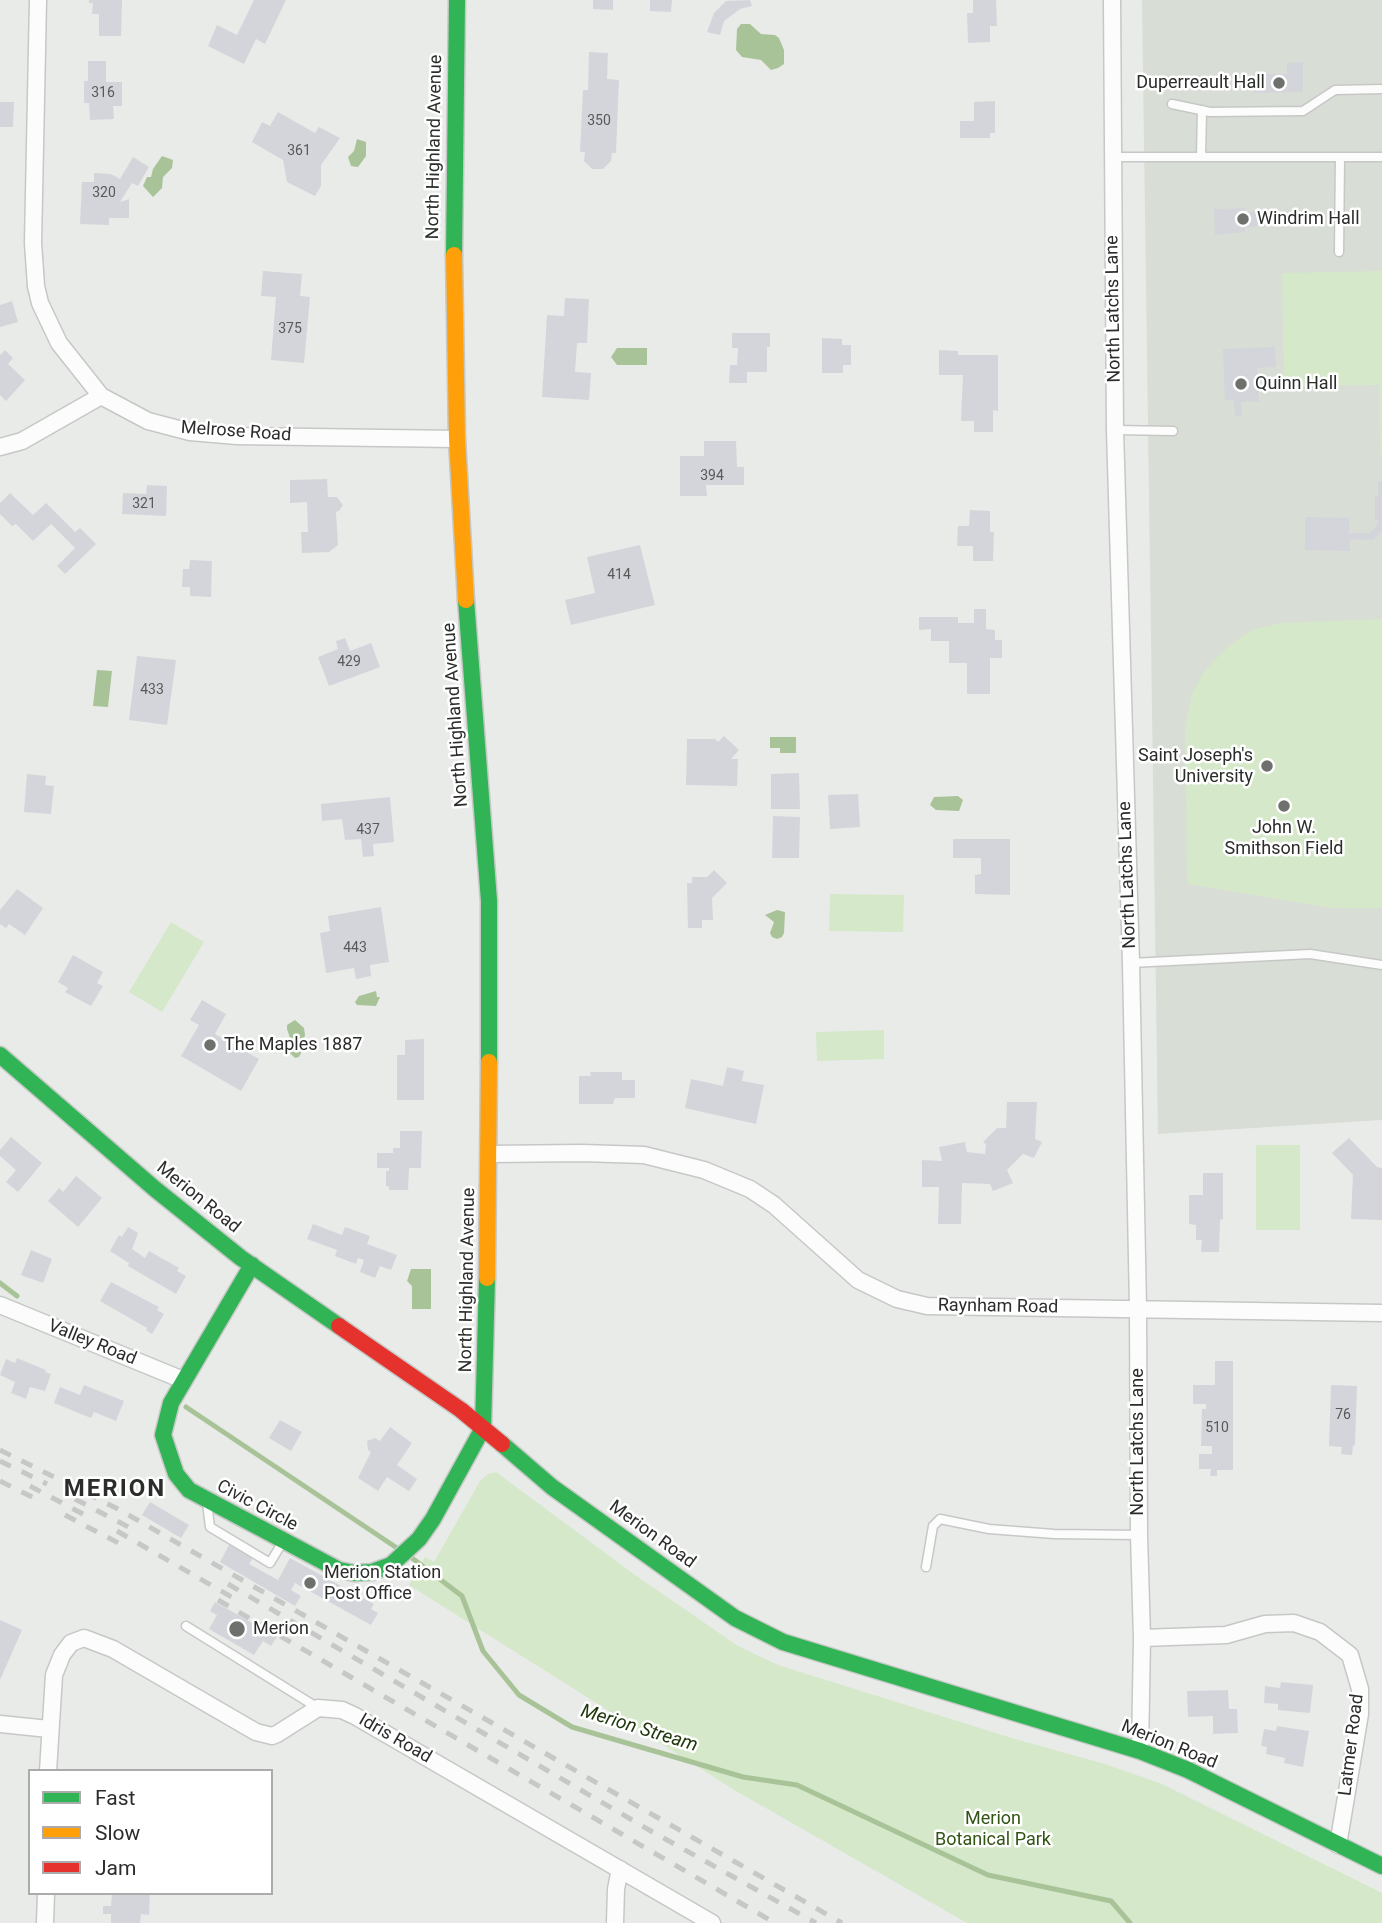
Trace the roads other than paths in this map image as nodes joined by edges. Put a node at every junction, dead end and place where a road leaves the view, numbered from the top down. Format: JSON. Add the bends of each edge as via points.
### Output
{"nodes":[{"id":1,"x":38,"y":0,"type":"edge"},
{"id":2,"x":457,"y":0,"type":"edge"},
{"id":3,"x":1112,"y":0,"type":"edge"},
{"id":4,"x":1382,"y":89,"type":"edge"},
{"id":5,"x":1172,"y":104,"type":"dead end"},
{"id":6,"x":1202,"y":110,"type":"junction"},
{"id":7,"x":1201,"y":157,"type":"junction"},
{"id":8,"x":1340,"y":157,"type":"junction"},
{"id":9,"x":1382,"y":157,"type":"edge"},
{"id":10,"x":1113,"y":158,"type":"junction"},
{"id":11,"x":1339,"y":252,"type":"dead end"},
{"id":12,"x":101,"y":396,"type":"junction"},
{"id":13,"x":1115,"y":430,"type":"junction"},
{"id":14,"x":1173,"y":431,"type":"dead end"},
{"id":15,"x":457,"y":439,"type":"junction"},
{"id":16,"x":0,"y":447,"type":"edge"},
{"id":17,"x":1131,"y":963,"type":"junction"},
{"id":18,"x":1382,"y":965,"type":"edge"},
{"id":19,"x":0,"y":1055,"type":"edge"},
{"id":20,"x":489,"y":1154,"type":"junction"},
{"id":21,"x":251,"y":1265,"type":"junction"},
{"id":22,"x":0,"y":1305,"type":"edge"},
{"id":23,"x":1138,"y":1307,"type":"junction"},
{"id":24,"x":1382,"y":1313,"type":"edge"},
{"id":25,"x":183,"y":1380,"type":"junction"},
{"id":26,"x":483,"y":1428,"type":"junction"},
{"id":27,"x":206,"y":1501,"type":"junction"},
{"id":28,"x":1139,"y":1535,"type":"junction"},
{"id":29,"x":283,"y":1541,"type":"junction"},
{"id":30,"x":926,"y":1567,"type":"dead end"},
{"id":31,"x":186,"y":1626,"type":"dead end"},
{"id":32,"x":1142,"y":1638,"type":"junction"},
{"id":33,"x":318,"y":1708,"type":"junction"},
{"id":34,"x":0,"y":1724,"type":"edge"},
{"id":35,"x":49,"y":1729,"type":"junction"},
{"id":36,"x":1140,"y":1751,"type":"junction"},
{"id":37,"x":48,"y":1769,"type":"edge"},
{"id":38,"x":1338,"y":1845,"type":"junction"},
{"id":39,"x":1382,"y":1866,"type":"edge"},
{"id":40,"x":620,"y":1869,"type":"junction"},
{"id":41,"x":46,"y":1895,"type":"edge"},
{"id":42,"x":45,"y":1923,"type":"edge"},
{"id":43,"x":615,"y":1923,"type":"edge"},
{"id":44,"x":712,"y":1923,"type":"edge"}],
"edges":[{"from":1,"to":12,"type":"street","name":"Melrose Road","via":[[36,286],[59,343]]},
{"from":2,"to":15,"type":"street","name":"North Highland Avenue","via":[[453,264]]},
{"from":3,"to":10,"type":"street","name":"North Latchs Lane"},
{"from":4,"to":6,"type":"lane","via":[[1335,90],[1303,111]]},
{"from":5,"to":6,"type":"lane"},
{"from":6,"to":7,"type":"lane"},
{"from":7,"to":8,"type":"lane"},
{"from":7,"to":10,"type":"lane"},
{"from":8,"to":9,"type":"lane"},
{"from":8,"to":11,"type":"lane"},
{"from":10,"to":13,"type":"street","name":"North Latchs Lane"},
{"from":12,"to":15,"type":"street","name":"Melrose Road","via":[[148,421],[190,432]]},
{"from":12,"to":16,"type":"street","via":[[22,441]]},
{"from":13,"to":14,"type":"lane"},
{"from":13,"to":17,"type":"street","name":"North Latchs Lane"},
{"from":15,"to":20,"type":"street","name":"North Highland Avenue","via":[[489,901]]},
{"from":17,"to":18,"type":"lane","via":[[1310,954]]},
{"from":17,"to":23,"type":"street","name":"North Latchs Lane"},
{"from":19,"to":21,"type":"street","name":"Merion Road"},
{"from":20,"to":23,"type":"street","name":"Raynham Road","via":[[644,1155],[704,1170],[750,1189],[774,1205],[858,1280],[897,1299],[955,1307]]},
{"from":20,"to":26,"type":"street","name":"North Highland Avenue"},
{"from":21,"to":25,"type":"street","name":"Civic Circle"},
{"from":21,"to":26,"type":"street","name":"Merion Road"},
{"from":22,"to":25,"type":"street","name":"Valley Road"},
{"from":23,"to":24,"type":"street","name":"Raynham Road"},
{"from":23,"to":28,"type":"street","name":"North Latchs Lane"},
{"from":25,"to":27,"type":"street","name":"Civic Circle","via":[[166,1419],[164,1444],[182,1483]]},
{"from":26,"to":29,"type":"street","name":"Civic Circle","via":[[433,1519],[391,1565],[372,1572],[339,1570]]},
{"from":26,"to":36,"type":"street","name":"Merion Road","via":[[562,1494],[756,1630],[824,1656]]},
{"from":27,"to":29,"type":"street","name":"Civic Circle"},
{"from":27,"to":29,"type":"lane","via":[[210,1527],[270,1563]]},
{"from":28,"to":30,"type":"lane","via":[[1002,1530],[940,1519],[933,1526]]},
{"from":28,"to":32,"type":"street","name":"North Latchs Lane"},
{"from":31,"to":33,"type":"lane"},
{"from":32,"to":36,"type":"street","name":"North Latchs Lane"},
{"from":32,"to":38,"type":"street","name":"Latmer Road","via":[[1226,1635],[1265,1624],[1294,1623],[1320,1632],[1350,1655],[1360,1689],[1360,1714]]},
{"from":33,"to":35,"type":"street","via":[[272,1736],[256,1732],[113,1649],[84,1638],[71,1643],[54,1675]]},
{"from":33,"to":40,"type":"street","name":"Idris Road","via":[[355,1716]]},
{"from":34,"to":35,"type":"street"},
{"from":35,"to":37,"type":"street"},
{"from":36,"to":38,"type":"street","name":"Merion Road"},
{"from":38,"to":39,"type":"street","name":"Merion Road"},
{"from":40,"to":43,"type":"street"},
{"from":40,"to":44,"type":"street","name":"Idris Road"},
{"from":41,"to":42,"type":"street"}]}
